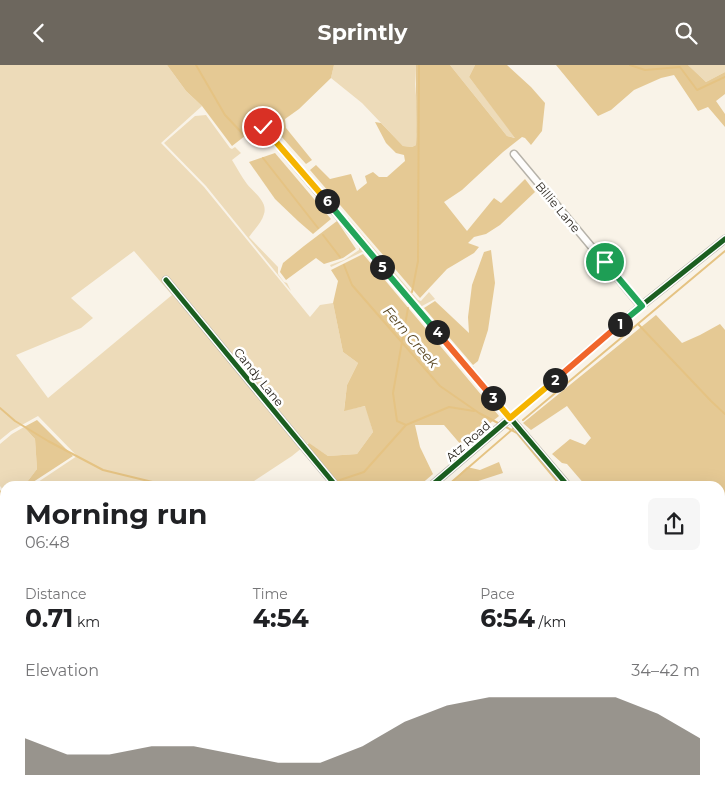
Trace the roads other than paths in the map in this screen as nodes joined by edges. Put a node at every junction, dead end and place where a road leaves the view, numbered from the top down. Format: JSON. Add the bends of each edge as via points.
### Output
{"nodes":[{"id":1,"x":263,"y":127,"type":"dead end"},
{"id":2,"x":514,"y":154,"type":"dead end"},
{"id":3,"x":725,"y":239,"type":"edge"},
{"id":4,"x":166,"y":280,"type":"dead end"},
{"id":5,"x":642,"y":306,"type":"junction"},
{"id":6,"x":510,"y":418,"type":"junction"},
{"id":7,"x":332,"y":481,"type":"edge"},
{"id":8,"x":437,"y":481,"type":"edge"},
{"id":9,"x":564,"y":481,"type":"edge"}],
"edges":[{"from":1,"to":6,"type":"street"},
{"from":2,"to":5,"type":"street","name":"Billie Lane"},
{"from":3,"to":5,"type":"street","name":"Atz Road"},
{"from":4,"to":7,"type":"street","name":"Candy Lane"},
{"from":5,"to":6,"type":"street","name":"Atz Road"},
{"from":6,"to":8,"type":"street","name":"Atz Road"},
{"from":6,"to":9,"type":"street"}]}
